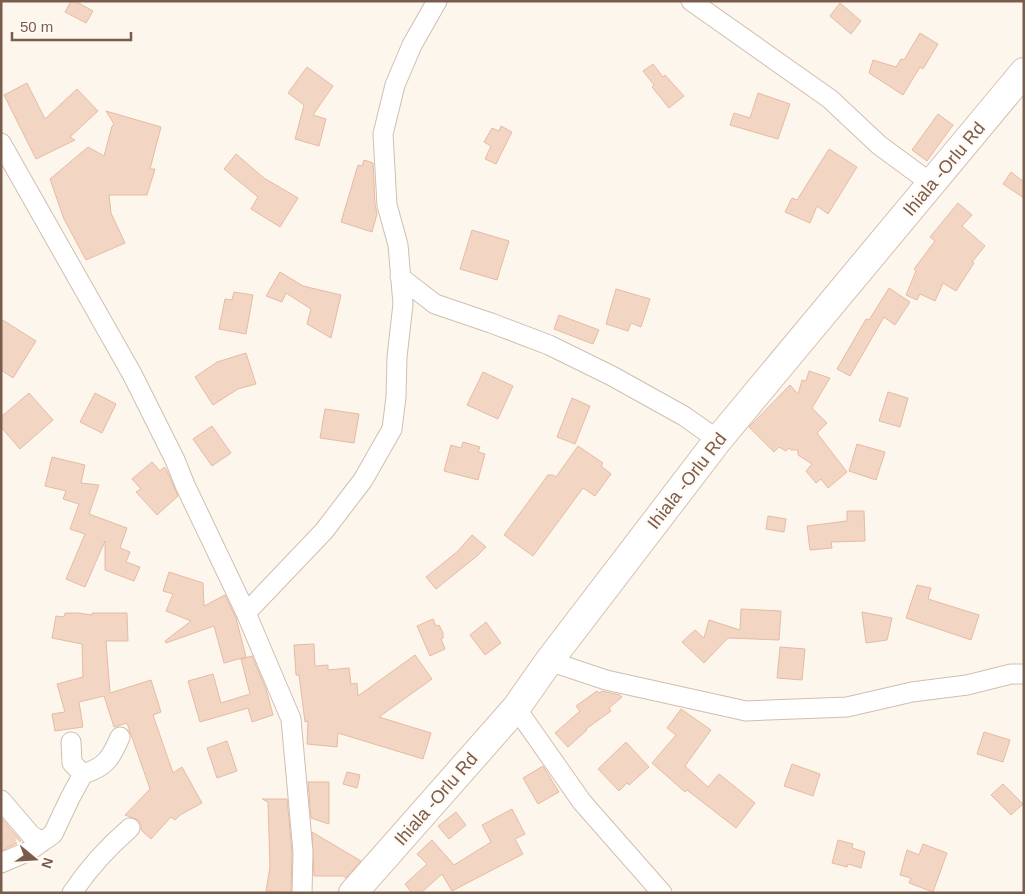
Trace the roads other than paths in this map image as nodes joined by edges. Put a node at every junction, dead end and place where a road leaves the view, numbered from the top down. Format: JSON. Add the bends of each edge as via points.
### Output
{"nodes":[{"id":1,"x":437,"y":1,"type":"edge"},
{"id":2,"x":691,"y":1,"type":"edge"},
{"id":3,"x":1024,"y":72,"type":"edge"},
{"id":4,"x":1,"y":143,"type":"edge"},
{"id":5,"x":932,"y":184,"type":"junction"},
{"id":6,"x":400,"y":277,"type":"junction"},
{"id":7,"x":718,"y":440,"type":"junction"},
{"id":8,"x":246,"y":613,"type":"junction"},
{"id":9,"x":549,"y":661,"type":"junction"},
{"id":10,"x":1024,"y":674,"type":"edge"},
{"id":11,"x":516,"y":708,"type":"junction"},
{"id":12,"x":120,"y":737,"type":"dead end"},
{"id":13,"x":71,"y":742,"type":"dead end"},
{"id":14,"x":83,"y":774,"type":"junction"},
{"id":15,"x":1,"y":800,"type":"edge"},
{"id":16,"x":130,"y":828,"type":"dead end"},
{"id":17,"x":42,"y":842,"type":"junction"},
{"id":18,"x":1,"y":863,"type":"edge"},
{"id":19,"x":72,"y":893,"type":"edge"},
{"id":20,"x":302,"y":893,"type":"edge"},
{"id":21,"x":353,"y":893,"type":"edge"},
{"id":22,"x":662,"y":893,"type":"edge"}],
"edges":[{"from":1,"to":6,"type":"street","via":[[412,45],[395,85],[383,134],[387,205],[398,245]]},
{"from":2,"to":5,"type":"street","via":[[830,99],[879,145]]},
{"from":3,"to":5,"type":"main road","name":"Ihiala -Orlu Rd"},
{"from":4,"to":8,"type":"street","via":[[132,374]]},
{"from":5,"to":7,"type":"main road","name":"Ihiala -Orlu Rd"},
{"from":6,"to":7,"type":"street","via":[[435,304],[549,345],[612,376],[669,407]]},
{"from":6,"to":8,"type":"street","via":[[403,304],[392,429],[363,480],[324,531]]},
{"from":7,"to":9,"type":"main road","name":"Ihiala -Orlu Rd"},
{"from":8,"to":20,"type":"street","via":[[291,719],[303,852]]},
{"from":9,"to":10,"type":"street","via":[[606,680],[746,711],[847,707],[912,692]]},
{"from":9,"to":11,"type":"main road","name":"Ihiala -Orlu Rd"},
{"from":11,"to":21,"type":"main road","name":"Ihiala -Orlu Rd"},
{"from":11,"to":22,"type":"street","via":[[582,802]]},
{"from":12,"to":14,"type":"street","via":[[105,764]]},
{"from":13,"to":14,"type":"street","via":[[72,763]]},
{"from":14,"to":17,"type":"street","via":[[53,834]]},
{"from":15,"to":17,"type":"street","via":[[30,835]]},
{"from":16,"to":19,"type":"street"},
{"from":17,"to":18,"type":"street"}]}
